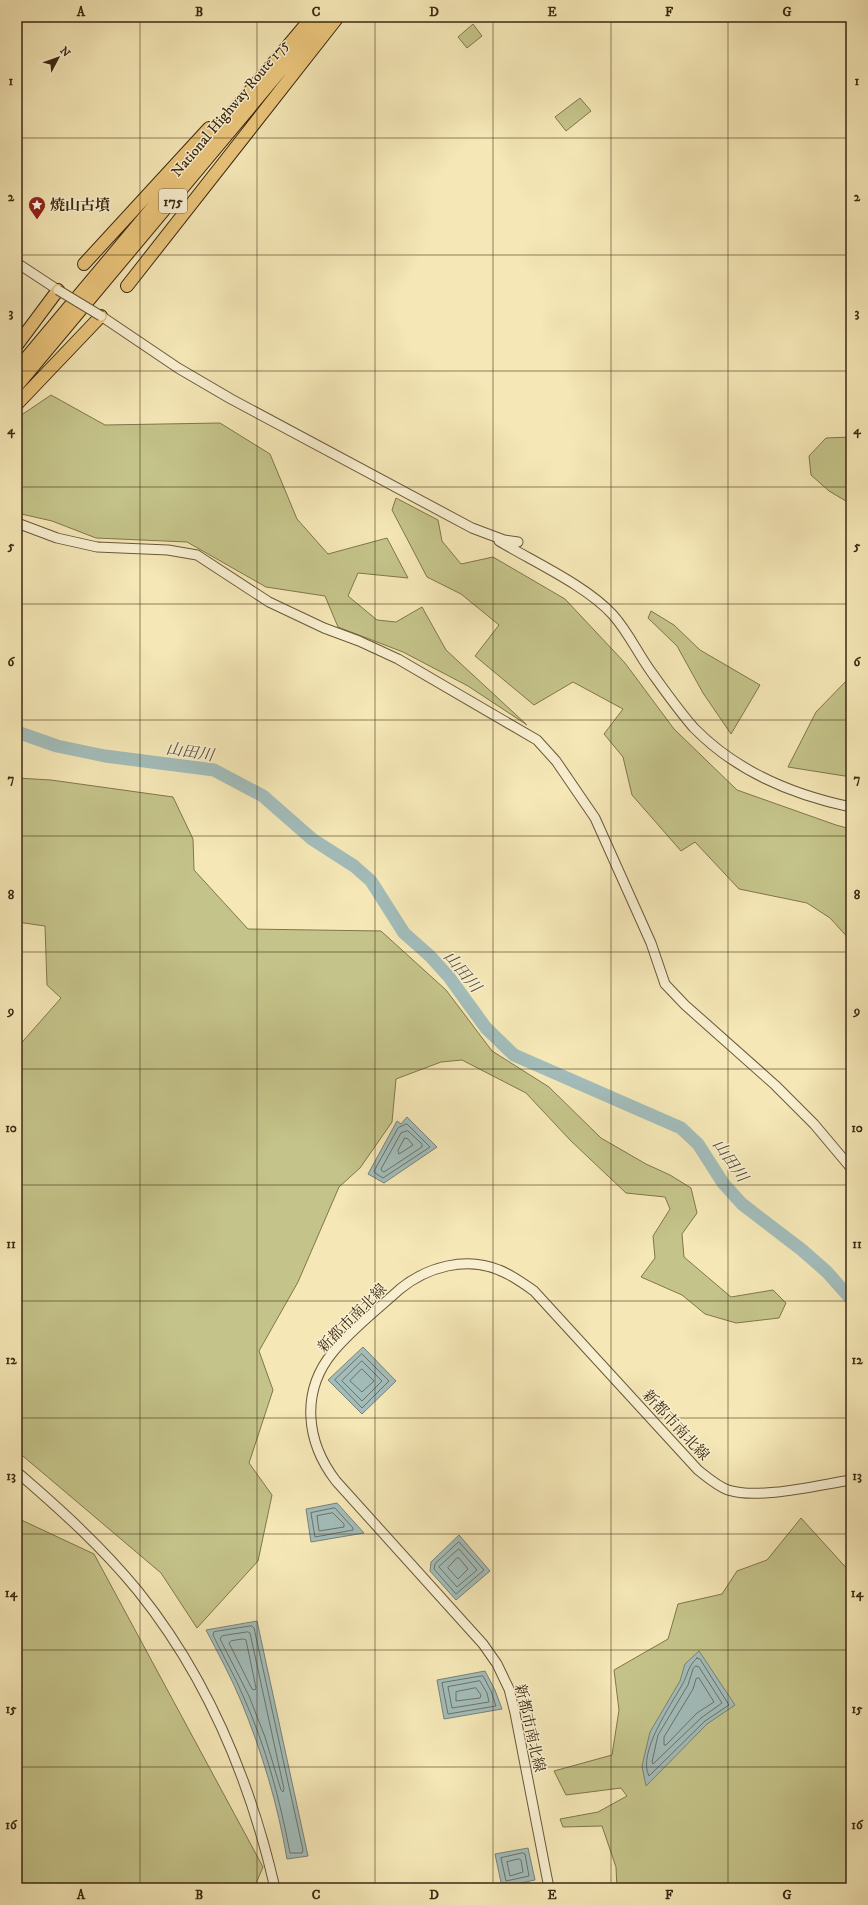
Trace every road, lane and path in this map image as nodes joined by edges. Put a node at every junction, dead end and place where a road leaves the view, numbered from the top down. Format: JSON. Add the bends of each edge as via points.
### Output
{"nodes":[{"id":1,"x":305,"y":17,"type":"edge"},
{"id":2,"x":312,"y":17,"type":"edge"},
{"id":3,"x":329,"y":17,"type":"edge"},
{"id":4,"x":338,"y":17,"type":"edge"},
{"id":5,"x":17,"y":263,"type":"edge"},
{"id":6,"x":84,"y":264,"type":"dead end"},
{"id":7,"x":127,"y":286,"type":"dead end"},
{"id":8,"x":58,"y":290,"type":"junction"},
{"id":9,"x":101,"y":316,"type":"junction"},
{"id":10,"x":17,"y":345,"type":"edge"},
{"id":11,"x":17,"y":369,"type":"edge"},
{"id":12,"x":17,"y":386,"type":"edge"},
{"id":13,"x":17,"y":404,"type":"edge"},
{"id":14,"x":17,"y":523,"type":"edge"},
{"id":15,"x":488,"y":534,"type":"junction"},
{"id":16,"x":518,"y":542,"type":"dead end"},
{"id":17,"x":851,"y":807,"type":"edge"},
{"id":18,"x":851,"y":1168,"type":"edge"},
{"id":19,"x":17,"y":1472,"type":"edge"},
{"id":20,"x":851,"y":1480,"type":"edge"},
{"id":21,"x":275,"y":1888,"type":"edge"},
{"id":22,"x":549,"y":1888,"type":"edge"}],
"edges":[{"from":1,"to":6,"type":"highway","via":[[186,154]]},
{"from":2,"to":11,"type":"highway","name":"National Highway Route 175","number":"175"},
{"from":3,"to":12,"type":"highway","name":"National Highway Route 175","number":"175","via":[[302,45]]},
{"from":4,"to":7,"type":"highway"},
{"from":5,"to":8,"type":"street"},
{"from":8,"to":9,"type":"street","bridge":true},
{"from":8,"to":10,"type":"highway"},
{"from":9,"to":13,"type":"highway"},
{"from":9,"to":15,"type":"street","via":[[178,368],[231,399],[472,528]]},
{"from":14,"to":18,"type":"street","via":[[57,538],[97,547],[168,550],[197,555],[269,602],[398,659],[537,740],[556,761],[594,818],[651,943],[664,984],[775,1085],[814,1124]]},
{"from":15,"to":16,"type":"street"},
{"from":15,"to":17,"type":"street","via":[[584,590],[612,615],[635,644],[650,671],[694,728],[728,757],[761,777],[793,791]]},
{"from":19,"to":21,"type":"street","via":[[54,1504],[118,1568],[176,1644],[221,1722],[251,1797]]},
{"from":20,"to":22,"type":"street","name":"新都市南北線","via":[[762,1494],[742,1494],[712,1481],[698,1470],[534,1291],[516,1278],[493,1268],[471,1264],[451,1265],[412,1280],[334,1352],[317,1378],[314,1393],[311,1410],[316,1449],[336,1481],[468,1626],[497,1664],[509,1689],[515,1713]]}]}
